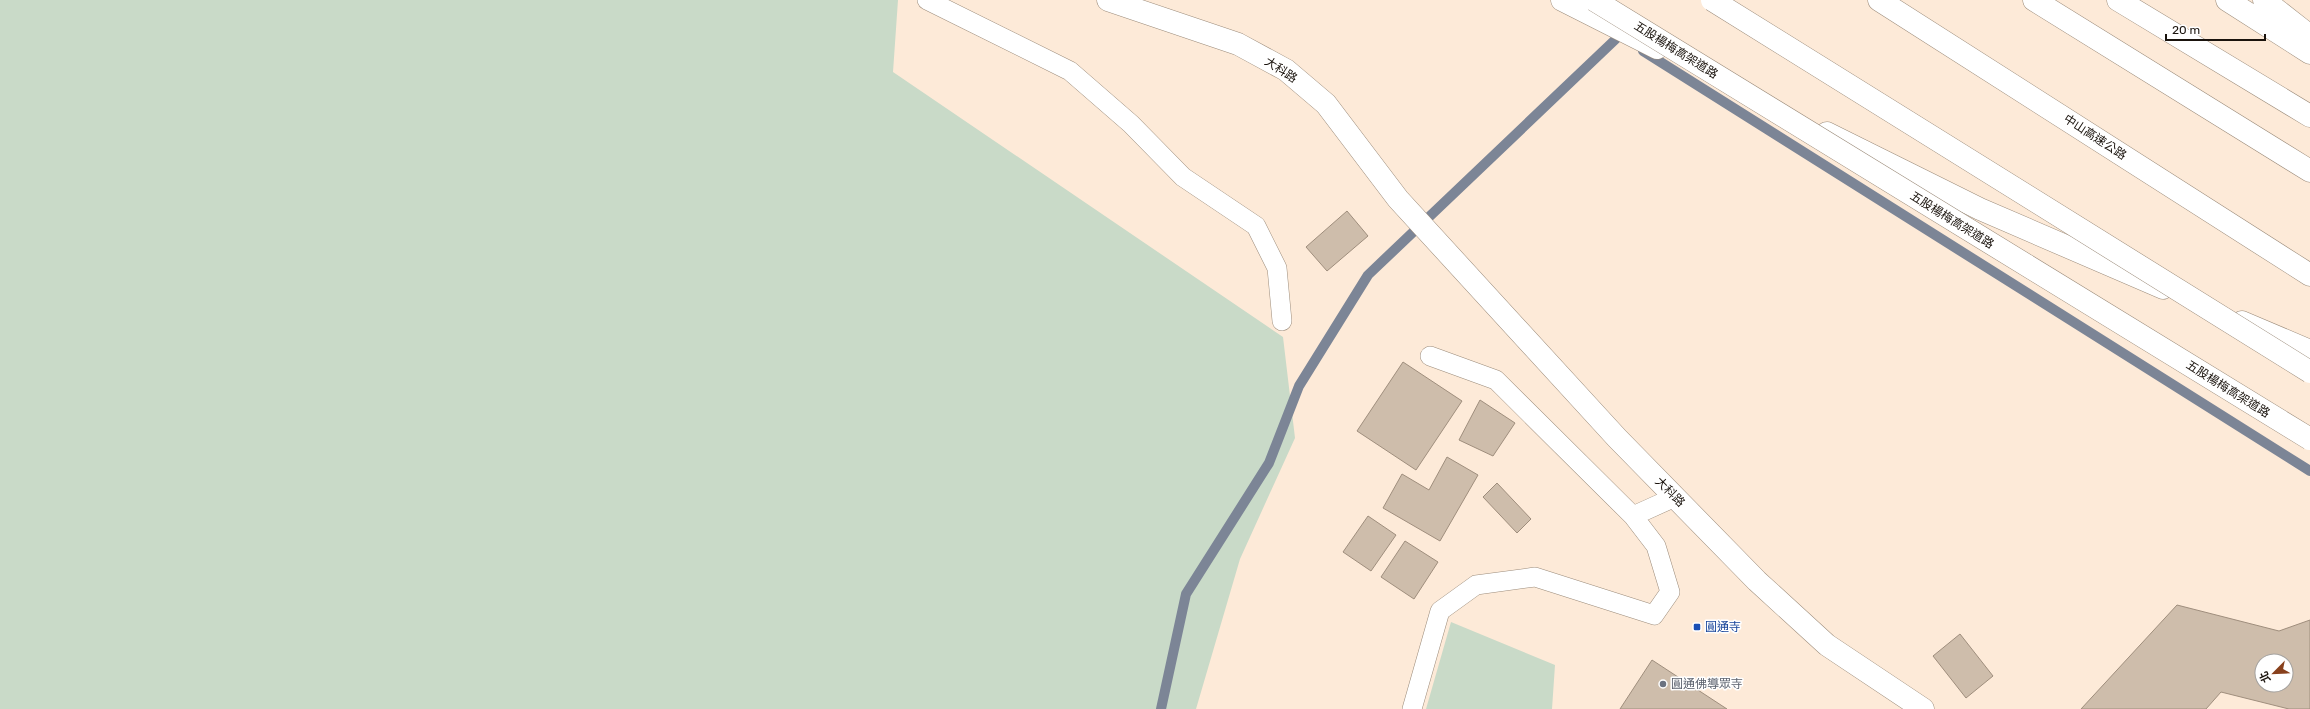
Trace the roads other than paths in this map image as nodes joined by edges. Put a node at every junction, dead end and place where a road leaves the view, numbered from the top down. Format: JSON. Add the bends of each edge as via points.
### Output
{"nodes":[{"id":1,"x":927,"y":0,"type":"edge"},
{"id":2,"x":1108,"y":0,"type":"edge"},
{"id":3,"x":1562,"y":0,"type":"edge"},
{"id":4,"x":1594,"y":0,"type":"edge"},
{"id":5,"x":1712,"y":0,"type":"edge"},
{"id":6,"x":1879,"y":0,"type":"edge"},
{"id":7,"x":2034,"y":0,"type":"edge"},
{"id":8,"x":2118,"y":0,"type":"edge"},
{"id":9,"x":2227,"y":0,"type":"edge"},
{"id":10,"x":2264,"y":0,"type":"edge"},
{"id":11,"x":2310,"y":36,"type":"edge"},
{"id":12,"x":2310,"y":53,"type":"edge"},
{"id":13,"x":2310,"y":116,"type":"edge"},
{"id":14,"x":2310,"y":171,"type":"edge"},
{"id":15,"x":2310,"y":275,"type":"edge"},
{"id":16,"x":1282,"y":320,"type":"dead end"},
{"id":17,"x":2310,"y":351,"type":"edge"},
{"id":18,"x":1430,"y":356,"type":"dead end"},
{"id":19,"x":2310,"y":372,"type":"edge"},
{"id":20,"x":2310,"y":439,"type":"edge"},
{"id":21,"x":1675,"y":497,"type":"junction"},
{"id":22,"x":1633,"y":516,"type":"junction"},
{"id":23,"x":1412,"y":709,"type":"edge"},
{"id":24,"x":1923,"y":709,"type":"edge"}],
"edges":[{"from":1,"to":16,"type":"lane","via":[[1070,71],[1131,124],[1183,178],[1256,226],[1277,268]]},
{"from":2,"to":21,"type":"main road","name":"大科路","via":[[1238,44],[1286,70],[1326,104],[1406,207],[1617,438]]},
{"from":3,"to":17,"type":"main road","via":[[1980,209]]},
{"from":4,"to":20,"type":"main road","name":"五股楊梅高架道路","bridge":true},
{"from":5,"to":19,"type":"main road","bridge":true},
{"from":6,"to":15,"type":"main road","name":"中山高速公路"},
{"from":7,"to":14,"type":"main road"},
{"from":8,"to":13,"type":"main road"},
{"from":9,"to":12,"type":"main road"},
{"from":10,"to":11,"type":"main road"},
{"from":18,"to":22,"type":"lane","via":[[1496,380]]},
{"from":21,"to":22,"type":"lane"},
{"from":21,"to":24,"type":"main road","name":"大科路","via":[[1758,581],[1827,645]]},
{"from":22,"to":23,"type":"lane","via":[[1656,546],[1670,592],[1654,615],[1535,577],[1476,585],[1440,610]]}]}
